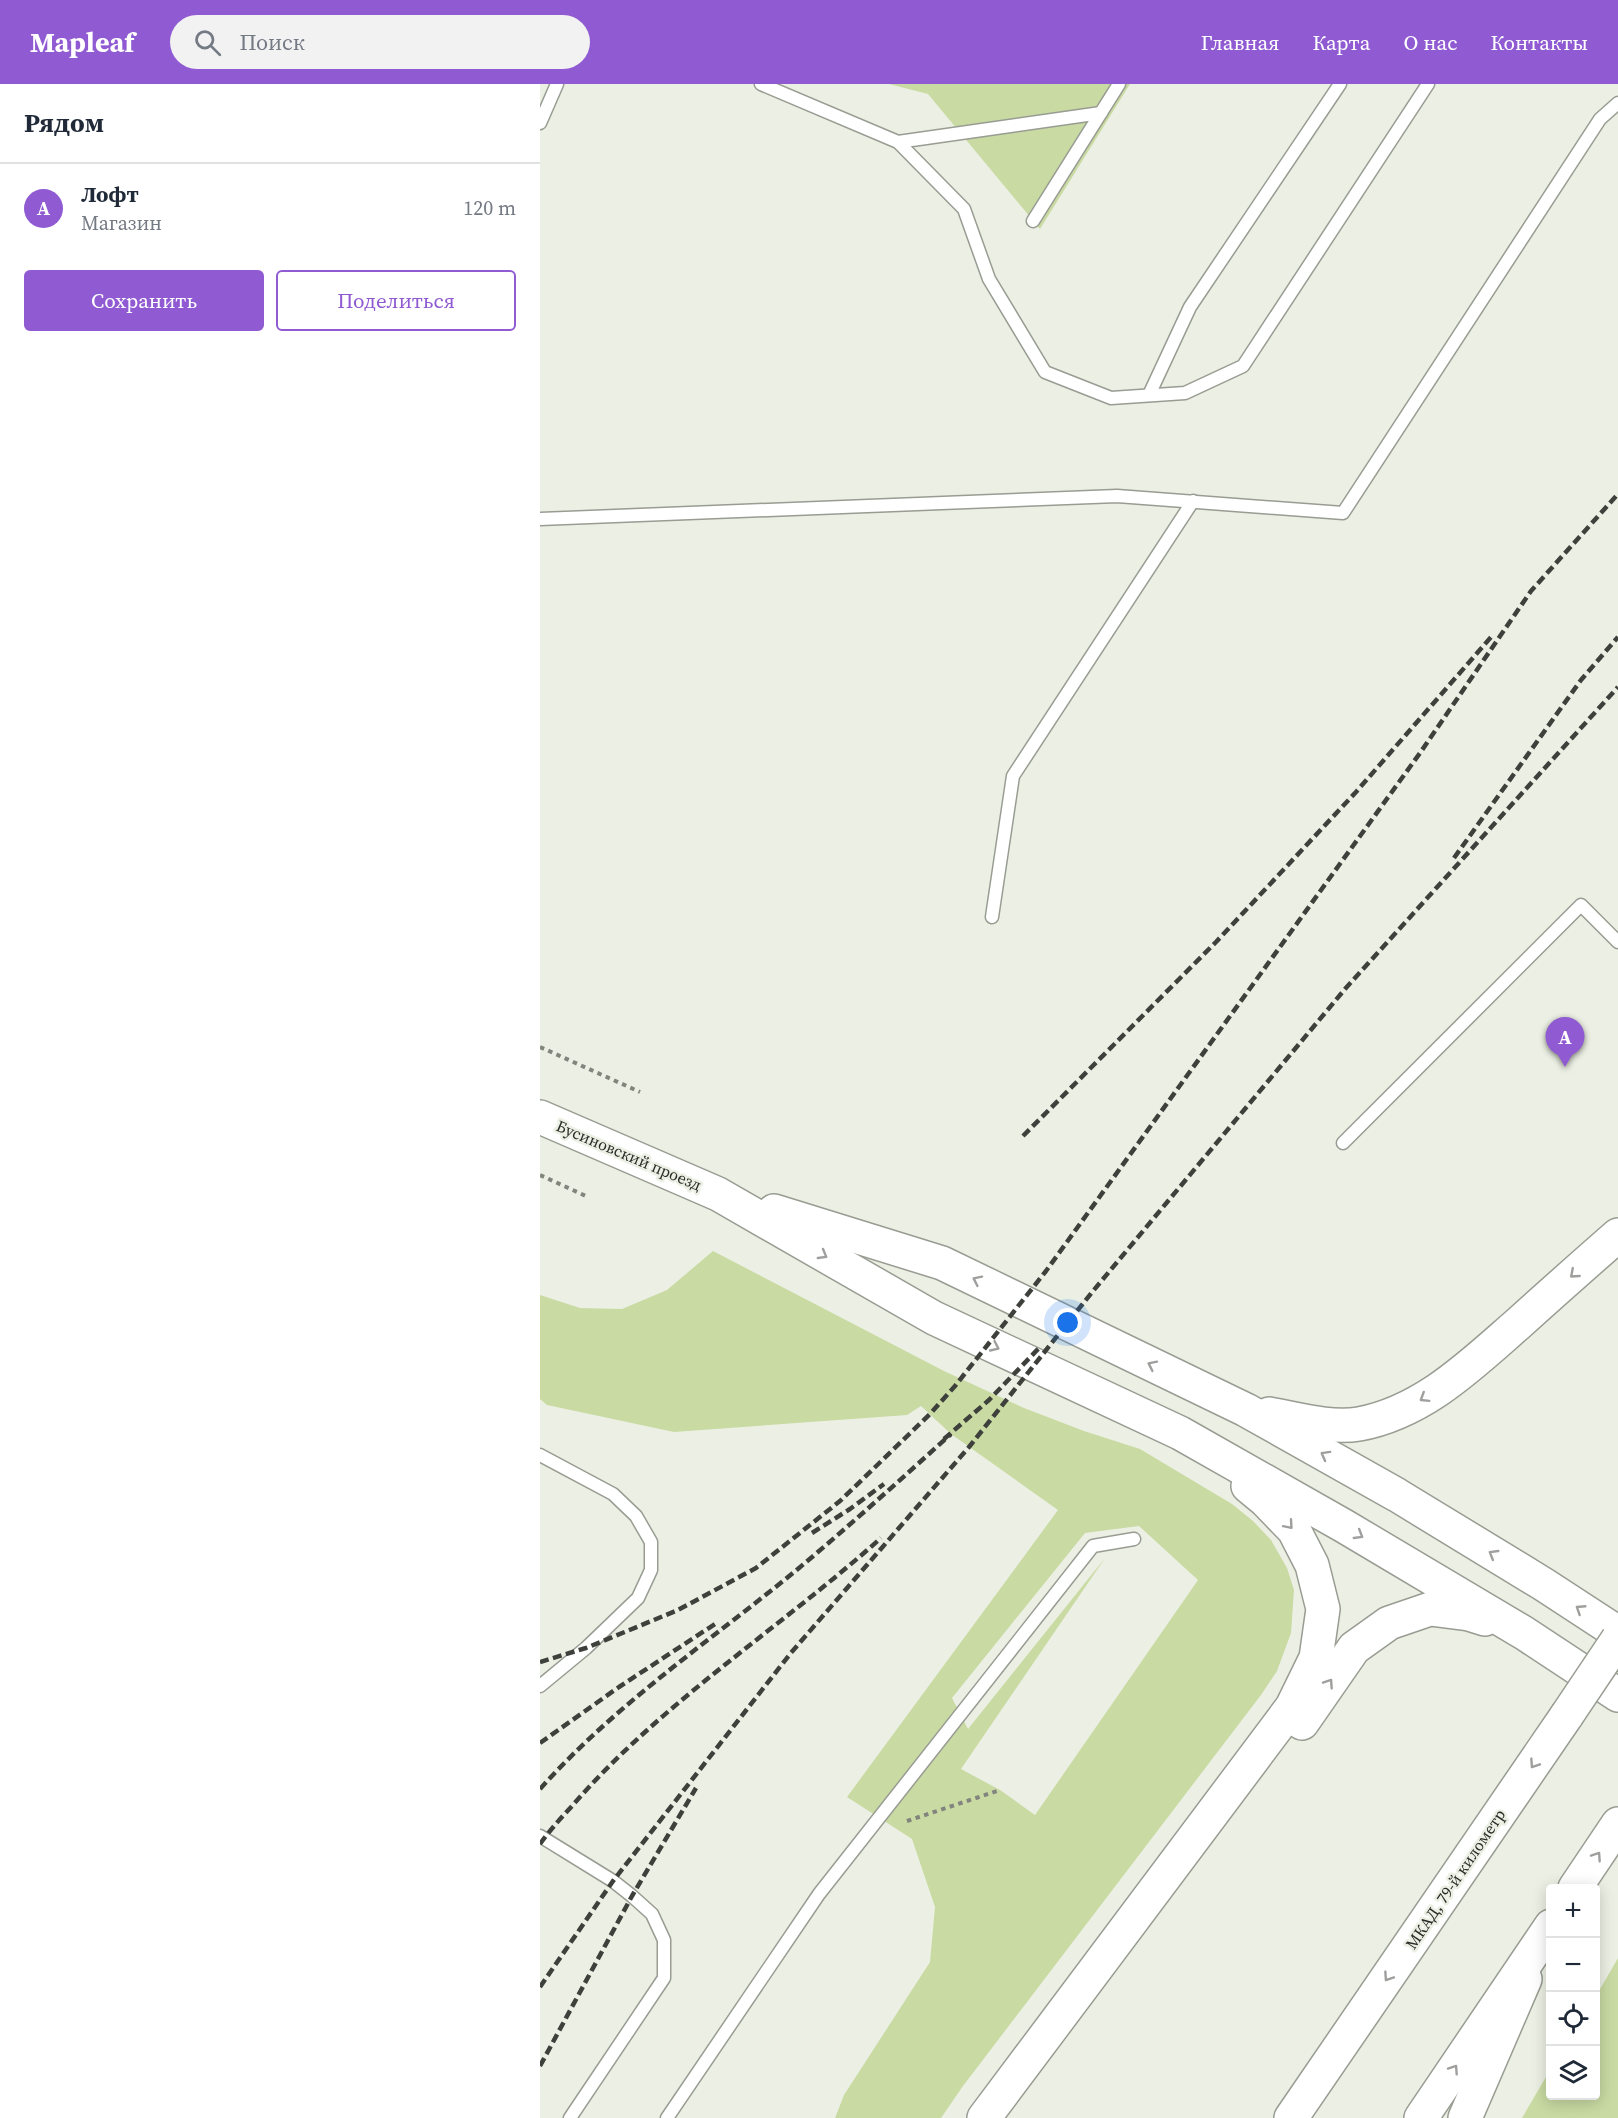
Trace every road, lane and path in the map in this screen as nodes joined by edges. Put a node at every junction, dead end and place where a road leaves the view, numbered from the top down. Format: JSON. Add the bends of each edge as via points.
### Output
{"nodes":[{"id":1,"x":557,"y":84,"type":"edge"},
{"id":2,"x":760,"y":84,"type":"edge"},
{"id":3,"x":1119,"y":84,"type":"edge"},
{"id":4,"x":1340,"y":84,"type":"edge"},
{"id":5,"x":1428,"y":84,"type":"edge"},
{"id":6,"x":1618,"y":103,"type":"edge"},
{"id":7,"x":1101,"y":113,"type":"junction"},
{"id":8,"x":540,"y":123,"type":"edge"},
{"id":9,"x":898,"y":142,"type":"junction"},
{"id":10,"x":1033,"y":221,"type":"dead end"},
{"id":11,"x":1149,"y":395,"type":"junction"},
{"id":12,"x":1193,"y":501,"type":"junction"},
{"id":13,"x":540,"y":519,"type":"edge"},
{"id":14,"x":992,"y":917,"type":"dead end"},
{"id":15,"x":1618,"y":942,"type":"edge"},
{"id":16,"x":540,"y":1047,"type":"edge"},
{"id":17,"x":640,"y":1092,"type":"dead end"},
{"id":18,"x":540,"y":1117,"type":"edge"},
{"id":19,"x":1343,"y":1143,"type":"dead end"},
{"id":20,"x":540,"y":1175,"type":"edge"},
{"id":21,"x":718,"y":1194,"type":"junction"},
{"id":22,"x":588,"y":1197,"type":"dead end"},
{"id":23,"x":1618,"y":1235,"type":"edge"},
{"id":24,"x":1246,"y":1410,"type":"junction"},
{"id":25,"x":1180,"y":1433,"type":"junction"},
{"id":26,"x":540,"y":1455,"type":"edge"},
{"id":27,"x":1134,"y":1539,"type":"dead end"},
{"id":28,"x":1524,"y":1633,"type":"junction"},
{"id":29,"x":1618,"y":1633,"type":"edge"},
{"id":30,"x":1618,"y":1639,"type":"edge"},
{"id":31,"x":540,"y":1686,"type":"edge"},
{"id":32,"x":1618,"y":1695,"type":"edge"},
{"id":33,"x":1000,"y":1790,"type":"dead end"},
{"id":34,"x":1618,"y":1824,"type":"edge"},
{"id":35,"x":864,"y":1835,"type":"junction"},
{"id":36,"x":540,"y":1836,"type":"edge"},
{"id":37,"x":1578,"y":1884,"type":"edge"},
{"id":38,"x":1546,"y":1932,"type":"edge"},
{"id":39,"x":1546,"y":1933,"type":"edge"},
{"id":40,"x":570,"y":2118,"type":"edge"},
{"id":41,"x":667,"y":2118,"type":"edge"},
{"id":42,"x":984,"y":2118,"type":"edge"},
{"id":43,"x":1007,"y":2118,"type":"edge"},
{"id":44,"x":1291,"y":2118,"type":"edge"},
{"id":45,"x":1422,"y":2118,"type":"edge"},
{"id":46,"x":1465,"y":2118,"type":"edge"}],
"edges":[{"from":1,"to":8,"type":"lane"},
{"from":2,"to":9,"type":"lane"},
{"from":3,"to":7,"type":"lane"},
{"from":4,"to":11,"type":"lane","via":[[1191,307]]},
{"from":5,"to":11,"type":"lane","via":[[1243,366],[1185,393]]},
{"from":6,"to":12,"type":"lane","via":[[1600,119],[1343,513]]},
{"from":7,"to":9,"type":"lane"},
{"from":7,"to":10,"type":"lane"},
{"from":9,"to":11,"type":"lane","via":[[964,209],[989,279],[1045,372],[1111,398]]},
{"from":12,"to":13,"type":"lane","via":[[1117,496]]},
{"from":12,"to":14,"type":"lane","via":[[1013,776]]},
{"from":15,"to":19,"type":"lane","via":[[1581,905]]},
{"from":16,"to":17,"type":"path"},
{"from":18,"to":21,"type":"main road","name":"Бусиновский проезд"},
{"from":20,"to":22,"type":"path"},
{"from":24,"to":21,"type":"main road","one_way":true,"via":[[942,1263]]},
{"from":21,"to":25,"type":"main road","one_way":true,"via":[[934,1318]]},
{"from":23,"to":24,"type":"main road","one_way":true,"via":[[1471,1364],[1407,1409],[1358,1424],[1327,1424]]},
{"from":29,"to":24,"type":"main road","one_way":true,"via":[[1396,1495]]},
{"from":25,"to":28,"type":"main road","one_way":true},
{"from":25,"to":42,"type":"main road","one_way":true,"via":[[1265,1500],[1294,1530],[1312,1565],[1323,1609],[1316,1658],[1292,1707]]},
{"from":26,"to":31,"type":"lane","via":[[613,1494],[636,1516],[651,1542],[651,1570],[638,1598]]},
{"from":27,"to":35,"type":"lane","via":[[1093,1546]]},
{"from":28,"to":32,"type":"main road"},
{"from":43,"to":28,"type":"main road","one_way":true,"via":[[1037,2072],[1306,1718],[1354,1648],[1389,1623],[1430,1609],[1469,1614]]},
{"from":30,"to":44,"type":"main road","name":"МКАД, 79-й километр","one_way":true,"bridge":true},
{"from":33,"to":35,"type":"path"},
{"from":37,"to":34,"type":"main road","one_way":true},
{"from":35,"to":41,"type":"lane","via":[[819,1894]]},
{"from":36,"to":40,"type":"lane","via":[[632,1896],[652,1914],[664,1940],[664,1978]]},
{"from":45,"to":38,"type":"main road","one_way":true},
{"from":39,"to":46,"type":"main road"}]}
